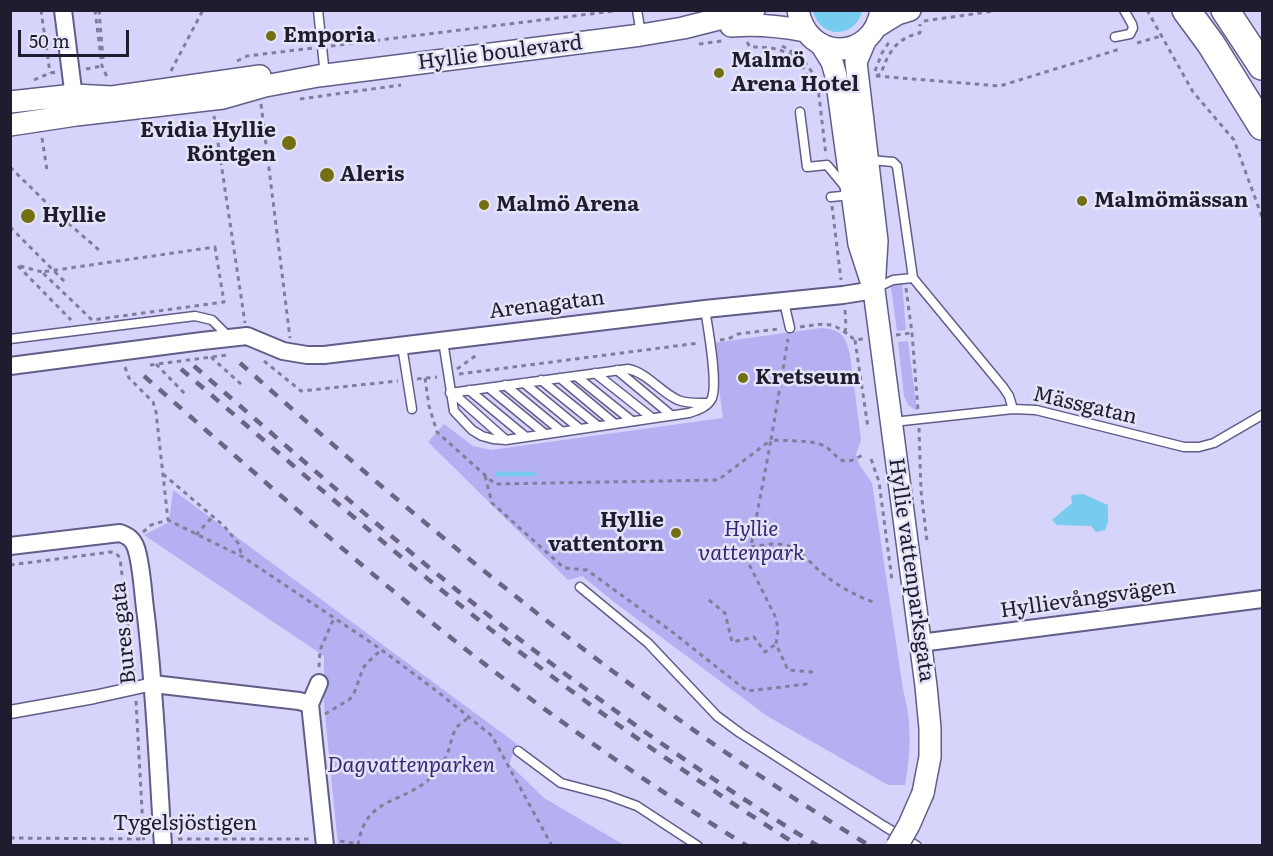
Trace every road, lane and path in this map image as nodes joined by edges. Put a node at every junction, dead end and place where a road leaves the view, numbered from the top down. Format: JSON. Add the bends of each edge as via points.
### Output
{"nodes":[{"id":1,"x":41,"y":10,"type":"edge"},
{"id":2,"x":63,"y":10,"type":"edge"},
{"id":3,"x":97,"y":10,"type":"edge"},
{"id":4,"x":203,"y":10,"type":"edge"},
{"id":5,"x":318,"y":10,"type":"edge"},
{"id":6,"x":622,"y":10,"type":"edge"},
{"id":7,"x":637,"y":10,"type":"edge"},
{"id":8,"x":754,"y":10,"type":"edge"},
{"id":9,"x":798,"y":10,"type":"edge"},
{"id":10,"x":1001,"y":10,"type":"edge"},
{"id":11,"x":1124,"y":10,"type":"edge"},
{"id":12,"x":1147,"y":10,"type":"edge"},
{"id":13,"x":1185,"y":10,"type":"edge"},
{"id":14,"x":1225,"y":10,"type":"edge"},
{"id":15,"x":1242,"y":10,"type":"edge"},
{"id":16,"x":911,"y":17,"type":"edge"},
{"id":17,"x":682,"y":28,"type":"junction"},
{"id":18,"x":879,"y":28,"type":"edge"},
{"id":19,"x":805,"y":31,"type":"junction"},
{"id":20,"x":641,"y":35,"type":"junction"},
{"id":21,"x":1161,"y":36,"type":"junction"},
{"id":22,"x":1115,"y":37,"type":"dead end"},
{"id":23,"x":1263,"y":42,"type":"edge"},
{"id":24,"x":780,"y":45,"type":"dead end"},
{"id":25,"x":822,"y":46,"type":"junction"},
{"id":26,"x":322,"y":47,"type":"junction"},
{"id":27,"x":236,"y":61,"type":"dead end"},
{"id":28,"x":102,"y":66,"type":"dead end"},
{"id":29,"x":1263,"y":66,"type":"edge"},
{"id":30,"x":875,"y":70,"type":"dead end"},
{"id":31,"x":105,"y":73,"type":"dead end"},
{"id":32,"x":170,"y":73,"type":"dead end"},
{"id":33,"x":322,"y":75,"type":"junction"},
{"id":34,"x":876,"y":76,"type":"dead end"},
{"id":35,"x":817,"y":79,"type":"dead end"},
{"id":36,"x":27,"y":81,"type":"dead end"},
{"id":37,"x":10,"y":102,"type":"edge"},
{"id":38,"x":261,"y":104,"type":"dead end"},
{"id":39,"x":75,"y":105,"type":"junction"},
{"id":40,"x":213,"y":111,"type":"dead end"},
{"id":41,"x":800,"y":112,"type":"dead end"},
{"id":42,"x":10,"y":125,"type":"edge"},
{"id":43,"x":1263,"y":126,"type":"edge"},
{"id":44,"x":41,"y":132,"type":"dead end"},
{"id":45,"x":867,"y":160,"type":"junction"},
{"id":46,"x":10,"y":167,"type":"edge"},
{"id":47,"x":48,"y":171,"type":"dead end"},
{"id":48,"x":852,"y":195,"type":"junction"},
{"id":49,"x":831,"y":197,"type":"dead end"},
{"id":50,"x":1263,"y":217,"type":"edge"},
{"id":51,"x":10,"y":227,"type":"edge"},
{"id":52,"x":99,"y":250,"type":"dead end"},
{"id":53,"x":54,"y":270,"type":"junction"},
{"id":54,"x":42,"y":272,"type":"junction"},
{"id":55,"x":913,"y":278,"type":"junction"},
{"id":56,"x":66,"y":283,"type":"dead end"},
{"id":57,"x":874,"y":290,"type":"junction"},
{"id":58,"x":784,"y":302,"type":"junction"},
{"id":59,"x":705,"y":309,"type":"junction"},
{"id":60,"x":790,"y":328,"type":"junction"},
{"id":61,"x":73,"y":331,"type":"junction"},
{"id":62,"x":247,"y":336,"type":"junction"},
{"id":63,"x":229,"y":337,"type":"junction"},
{"id":64,"x":879,"y":337,"type":"junction"},
{"id":65,"x":10,"y":339,"type":"edge"},
{"id":66,"x":443,"y":340,"type":"junction"},
{"id":67,"x":855,"y":340,"type":"junction"},
{"id":68,"x":710,"y":342,"type":"junction"},
{"id":69,"x":402,"y":346,"type":"junction"},
{"id":70,"x":292,"y":353,"type":"junction"},
{"id":71,"x":478,"y":354,"type":"dead end"},
{"id":72,"x":230,"y":355,"type":"dead end"},
{"id":73,"x":211,"y":357,"type":"junction"},
{"id":74,"x":262,"y":359,"type":"dead end"},
{"id":75,"x":156,"y":364,"type":"junction"},
{"id":76,"x":146,"y":365,"type":"dead end"},
{"id":77,"x":10,"y":366,"type":"edge"},
{"id":78,"x":135,"y":366,"type":"dead end"},
{"id":79,"x":618,"y":370,"type":"junction"},
{"id":80,"x":595,"y":373,"type":"junction"},
{"id":81,"x":448,"y":375,"type":"junction"},
{"id":82,"x":576,"y":375,"type":"junction"},
{"id":83,"x":425,"y":378,"type":"junction"},
{"id":84,"x":560,"y":378,"type":"junction"},
{"id":85,"x":408,"y":380,"type":"junction"},
{"id":86,"x":541,"y":380,"type":"junction"},
{"id":87,"x":524,"y":383,"type":"junction"},
{"id":88,"x":242,"y":385,"type":"dead end"},
{"id":89,"x":506,"y":385,"type":"junction"},
{"id":90,"x":489,"y":388,"type":"junction"},
{"id":91,"x":468,"y":390,"type":"junction"},
{"id":92,"x":452,"y":393,"type":"junction"},
{"id":93,"x":187,"y":396,"type":"dead end"},
{"id":94,"x":708,"y":402,"type":"junction"},
{"id":95,"x":412,"y":409,"type":"dead end"},
{"id":96,"x":1013,"y":409,"type":"junction"},
{"id":97,"x":671,"y":415,"type":"junction"},
{"id":98,"x":1263,"y":415,"type":"edge"},
{"id":99,"x":652,"y":418,"type":"junction"},
{"id":100,"x":919,"y":420,"type":"junction"},
{"id":101,"x":632,"y":421,"type":"junction"},
{"id":102,"x":891,"y":422,"type":"junction"},
{"id":103,"x":615,"y":424,"type":"junction"},
{"id":104,"x":598,"y":426,"type":"junction"},
{"id":105,"x":867,"y":428,"type":"dead end"},
{"id":106,"x":580,"y":429,"type":"junction"},
{"id":107,"x":561,"y":431,"type":"junction"},
{"id":108,"x":545,"y":434,"type":"junction"},
{"id":109,"x":526,"y":436,"type":"junction"},
{"id":110,"x":506,"y":440,"type":"junction"},
{"id":111,"x":771,"y":440,"type":"junction"},
{"id":112,"x":865,"y":453,"type":"dead end"},
{"id":113,"x":871,"y":459,"type":"dead end"},
{"id":114,"x":163,"y":474,"type":"junction"},
{"id":115,"x":484,"y":475,"type":"junction"},
{"id":116,"x":213,"y":516,"type":"junction"},
{"id":117,"x":168,"y":520,"type":"junction"},
{"id":118,"x":196,"y":535,"type":"junction"},
{"id":119,"x":133,"y":541,"type":"junction"},
{"id":120,"x":10,"y":546,"type":"edge"},
{"id":121,"x":751,"y":547,"type":"junction"},
{"id":122,"x":927,"y":548,"type":"dead end"},
{"id":123,"x":243,"y":557,"type":"junction"},
{"id":124,"x":10,"y":565,"type":"edge"},
{"id":125,"x":892,"y":580,"type":"dead end"},
{"id":126,"x":580,"y":587,"type":"dead end"},
{"id":127,"x":1263,"y":599,"type":"edge"},
{"id":128,"x":708,"y":600,"type":"dead end"},
{"id":129,"x":876,"y":603,"type":"dead end"},
{"id":130,"x":334,"y":618,"type":"junction"},
{"id":131,"x":920,"y":643,"type":"junction"},
{"id":132,"x":777,"y":644,"type":"junction"},
{"id":133,"x":381,"y":650,"type":"junction"},
{"id":134,"x":813,"y":672,"type":"dead end"},
{"id":135,"x":319,"y":682,"type":"joint"},
{"id":136,"x":153,"y":684,"type":"junction"},
{"id":137,"x":808,"y":684,"type":"dead end"},
{"id":138,"x":135,"y":688,"type":"junction"},
{"id":139,"x":310,"y":704,"type":"junction"},
{"id":140,"x":10,"y":712,"type":"edge"},
{"id":141,"x":469,"y":717,"type":"junction"},
{"id":142,"x":312,"y":722,"type":"junction"},
{"id":143,"x":518,"y":751,"type":"dead end"},
{"id":144,"x":10,"y":838,"type":"edge"},
{"id":145,"x":144,"y":839,"type":"junction"},
{"id":146,"x":163,"y":842,"type":"edge"},
{"id":147,"x":325,"y":842,"type":"edge"},
{"id":148,"x":358,"y":844,"type":"edge"},
{"id":149,"x":144,"y":846,"type":"edge"},
{"id":150,"x":552,"y":846,"type":"edge"},
{"id":151,"x":698,"y":846,"type":"edge"},
{"id":152,"x":897,"y":846,"type":"edge"},
{"id":153,"x":917,"y":846,"type":"edge"}],
"edges":[{"from":1,"to":36,"type":"path","via":[[50,73]]},
{"from":2,"to":39,"type":"street"},
{"from":3,"to":28,"type":"path"},
{"from":3,"to":31,"type":"path"},
{"from":4,"to":32,"type":"path"},
{"from":5,"to":26,"type":"lane"},
{"from":6,"to":26,"type":"path"},
{"from":7,"to":20,"type":"lane"},
{"from":8,"to":17,"type":"street","name":"Hyllie boulevard"},
{"from":9,"to":19,"type":"street"},
{"from":10,"to":16,"type":"path"},
{"from":11,"to":22,"type":"lane","via":[[1133,28],[1130,34]]},
{"from":12,"to":21,"type":"path"},
{"from":13,"to":43,"type":"main road"},
{"from":14,"to":29,"type":"main road"},
{"from":15,"to":23,"type":"main road"},
{"from":16,"to":18,"type":"street","via":[[897,14]]},
{"from":17,"to":19,"type":"street","name":"Hyllie boulevard","via":[[752,24]]},
{"from":17,"to":20,"type":"street","name":"Hyllie boulevard"},
{"from":18,"to":25,"type":"street","via":[[855,47]]},
{"from":18,"to":30,"type":"path","via":[[882,53]]},
{"from":18,"to":45,"type":"street","name":"Hyllie vattenparksgata","via":[[856,62]]},
{"from":19,"to":25,"type":"street"},
{"from":20,"to":33,"type":"street","name":"Hyllie boulevard"},
{"from":21,"to":34,"type":"path","via":[[999,86]]},
{"from":21,"to":50,"type":"path","via":[[1193,92],[1234,140]]},
{"from":24,"to":35,"type":"path","via":[[804,61]]},
{"from":25,"to":48,"type":"street","name":"Hyllie vattenparksgata","via":[[836,76]]},
{"from":26,"to":27,"type":"path","via":[[247,56]]},
{"from":26,"to":33,"type":"lane"},
{"from":33,"to":39,"type":"street","name":"Hyllie boulevard","via":[[281,74]]},
{"from":37,"to":39,"type":"street","name":"Hyllie boulevard"},
{"from":38,"to":70,"type":"path"},
{"from":39,"to":42,"type":"street","name":"Hyllie boulevard"},
{"from":40,"to":62,"type":"path"},
{"from":41,"to":48,"type":"lane","via":[[807,167],[827,165]]},
{"from":44,"to":47,"type":"path"},
{"from":45,"to":55,"type":"lane","via":[[893,162],[897,166]]},
{"from":45,"to":57,"type":"street","name":"Hyllie vattenparksgata","via":[[877,241]]},
{"from":46,"to":52,"type":"path"},
{"from":48,"to":49,"type":"lane"},
{"from":48,"to":57,"type":"street","name":"Hyllie vattenparksgata","via":[[859,244]]},
{"from":51,"to":53,"type":"path"},
{"from":53,"to":54,"type":"path"},
{"from":53,"to":54,"type":"path","via":[[215,247],[224,302],[92,320]]},
{"from":53,"to":56,"type":"path"},
{"from":54,"to":61,"type":"path","via":[[18,266],[71,320]]},
{"from":55,"to":57,"type":"lane","via":[[893,280]]},
{"from":55,"to":96,"type":"lane","via":[[1003,387]]},
{"from":57,"to":58,"type":"street","name":"Arenagatan"},
{"from":57,"to":64,"type":"street","name":"Hyllie vattenparksgata"},
{"from":58,"to":59,"type":"street","name":"Arenagatan"},
{"from":58,"to":60,"type":"lane"},
{"from":59,"to":66,"type":"street","name":"Arenagatan"},
{"from":59,"to":68,"type":"lane"},
{"from":60,"to":67,"type":"path","via":[[830,324]]},
{"from":60,"to":68,"type":"path","via":[[738,334]]},
{"from":60,"to":111,"type":"path"},
{"from":61,"to":63,"type":"lane","via":[[195,316],[212,320]]},
{"from":61,"to":65,"type":"lane"},
{"from":62,"to":63,"type":"street","name":"Arenagatan"},
{"from":62,"to":70,"type":"street","name":"Arenagatan"},
{"from":63,"to":77,"type":"street","name":"Arenagatan"},
{"from":64,"to":67,"type":"path"},
{"from":64,"to":100,"type":"path","via":[[912,333]]},
{"from":64,"to":102,"type":"street","name":"Hyllie vattenparksgata"},
{"from":66,"to":69,"type":"street","name":"Arenagatan"},
{"from":66,"to":81,"type":"lane"},
{"from":67,"to":105,"type":"path"},
{"from":68,"to":81,"type":"path"},
{"from":68,"to":94,"type":"lane","via":[[714,384]]},
{"from":69,"to":70,"type":"street","name":"Arenagatan","via":[[324,355]]},
{"from":69,"to":85,"type":"lane"},
{"from":71,"to":81,"type":"path"},
{"from":72,"to":73,"type":"path"},
{"from":73,"to":75,"type":"path"},
{"from":73,"to":88,"type":"path"},
{"from":74,"to":85,"type":"path","via":[[301,392]]},
{"from":75,"to":76,"type":"path"},
{"from":75,"to":93,"type":"path"},
{"from":78,"to":114,"type":"path","via":[[125,367],[129,378],[153,402]]},
{"from":79,"to":80,"type":"lane"},
{"from":79,"to":94,"type":"lane","via":[[642,374],[678,400],[692,404]]},
{"from":79,"to":97,"type":"lane"},
{"from":80,"to":82,"type":"lane"},
{"from":80,"to":99,"type":"lane"},
{"from":81,"to":83,"type":"path"},
{"from":81,"to":92,"type":"lane"},
{"from":82,"to":84,"type":"lane"},
{"from":82,"to":101,"type":"lane"},
{"from":83,"to":85,"type":"path"},
{"from":83,"to":115,"type":"path","via":[[437,432]]},
{"from":84,"to":86,"type":"lane"},
{"from":84,"to":103,"type":"lane"},
{"from":85,"to":95,"type":"lane"},
{"from":86,"to":87,"type":"lane"},
{"from":86,"to":104,"type":"lane"},
{"from":87,"to":89,"type":"lane"},
{"from":87,"to":106,"type":"lane"},
{"from":89,"to":90,"type":"lane"},
{"from":89,"to":107,"type":"lane"},
{"from":90,"to":91,"type":"lane"},
{"from":90,"to":108,"type":"lane"},
{"from":91,"to":92,"type":"lane"},
{"from":91,"to":109,"type":"lane"},
{"from":92,"to":110,"type":"lane"},
{"from":92,"to":110,"type":"lane","via":[[454,411],[472,430]]},
{"from":94,"to":97,"type":"lane","via":[[689,413]]},
{"from":96,"to":98,"type":"lane","name":"Mässgatan","via":[[1036,410],[1184,447],[1214,443]]},
{"from":96,"to":100,"type":"lane","name":"Mässgatan"},
{"from":97,"to":99,"type":"lane"},
{"from":99,"to":101,"type":"lane"},
{"from":100,"to":102,"type":"lane","name":"Mässgatan"},
{"from":100,"to":122,"type":"path"},
{"from":101,"to":103,"type":"lane"},
{"from":102,"to":131,"type":"street","name":"Hyllie vattenparksgata"},
{"from":103,"to":104,"type":"lane"},
{"from":104,"to":106,"type":"lane"},
{"from":106,"to":107,"type":"lane"},
{"from":107,"to":108,"type":"lane"},
{"from":108,"to":109,"type":"lane"},
{"from":109,"to":110,"type":"lane"},
{"from":111,"to":112,"type":"path","via":[[822,444],[846,461]]},
{"from":111,"to":115,"type":"path","via":[[718,480],[495,484]]},
{"from":111,"to":121,"type":"path"},
{"from":113,"to":125,"type":"path","via":[[879,482]]},
{"from":114,"to":116,"type":"path"},
{"from":114,"to":117,"type":"path"},
{"from":115,"to":137,"type":"path","via":[[492,503],[564,568],[587,570],[747,691]]},
{"from":116,"to":118,"type":"path"},
{"from":116,"to":123,"type":"path","via":[[238,543]]},
{"from":117,"to":118,"type":"path"},
{"from":117,"to":119,"type":"path","via":[[150,525]]},
{"from":118,"to":123,"type":"path"},
{"from":119,"to":120,"type":"street","via":[[120,533]]},
{"from":119,"to":136,"type":"street","name":"Bures gata"},
{"from":121,"to":129,"type":"path","via":[[790,547],[832,581]]},
{"from":121,"to":132,"type":"path","via":[[748,562],[776,618]]},
{"from":123,"to":130,"type":"path"},
{"from":124,"to":138,"type":"path","via":[[116,553],[120,558]]},
{"from":126,"to":153,"type":"lane","via":[[648,643],[717,716]]},
{"from":127,"to":131,"type":"street","name":"Hyllievångsvägen"},
{"from":128,"to":132,"type":"path","via":[[724,614],[732,642],[754,637],[765,652]]},
{"from":130,"to":133,"type":"path"},
{"from":130,"to":135,"type":"path","via":[[320,650]]},
{"from":131,"to":152,"type":"street","name":"Hyllie vattenparksgata","bridge":true,"via":[[930,757],[923,793]]},
{"from":132,"to":134,"type":"path","via":[[788,670]]},
{"from":133,"to":141,"type":"path"},
{"from":133,"to":142,"type":"path","via":[[363,668],[350,699]]},
{"from":135,"to":139,"type":"street"},
{"from":136,"to":138,"type":"street"},
{"from":136,"to":139,"type":"street"},
{"from":136,"to":146,"type":"street","name":"Bures gata"},
{"from":138,"to":140,"type":"street"},
{"from":138,"to":145,"type":"path"},
{"from":139,"to":142,"type":"street"},
{"from":141,"to":148,"type":"path","via":[[453,733],[438,770],[425,782],[380,805],[363,827]]},
{"from":141,"to":150,"type":"path","via":[[492,736]]},
{"from":142,"to":147,"type":"street"},
{"from":143,"to":151,"type":"lane","via":[[561,783],[637,806]]},
{"from":144,"to":145,"type":"path","name":"Tygelsjöstigen"},
{"from":145,"to":146,"type":"path","name":"Tygelsjöstigen"},
{"from":145,"to":149,"type":"path"},
{"from":146,"to":147,"type":"path","name":"Tygelsjöstigen"},
{"from":147,"to":148,"type":"path","name":"Tygelsjöstigen"}]}
